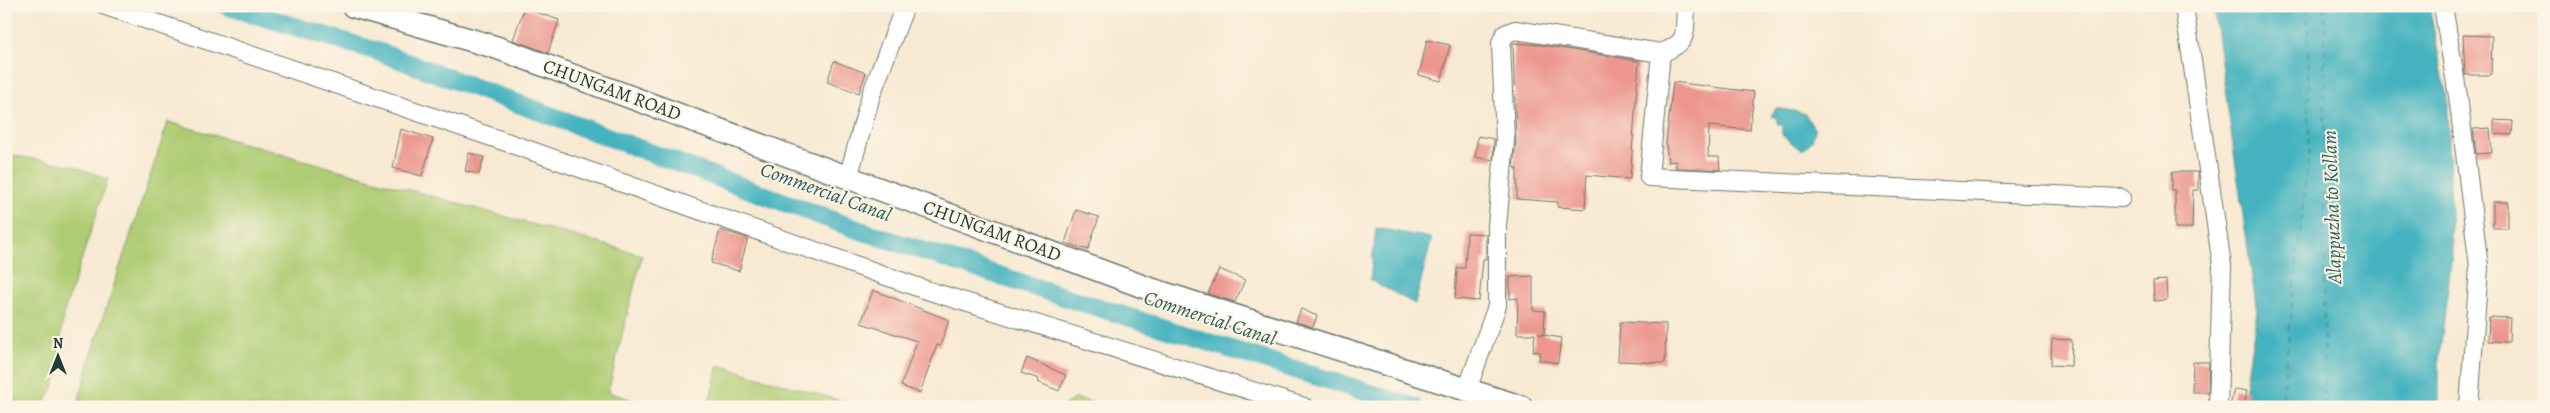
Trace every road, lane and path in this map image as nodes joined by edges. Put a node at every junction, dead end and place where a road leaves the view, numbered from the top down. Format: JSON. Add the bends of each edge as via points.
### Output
{"nodes":[{"id":1,"x":106,"y":6,"type":"edge"},
{"id":2,"x":353,"y":6,"type":"edge"},
{"id":3,"x":905,"y":6,"type":"edge"},
{"id":4,"x":1686,"y":6,"type":"edge"},
{"id":5,"x":2184,"y":6,"type":"edge"},
{"id":6,"x":2443,"y":6,"type":"edge"},
{"id":7,"x":1661,"y":53,"type":"junction"},
{"id":8,"x":848,"y":178,"type":"junction"},
{"id":9,"x":2121,"y":198,"type":"dead end"},
{"id":10,"x":1467,"y":390,"type":"junction"},
{"id":11,"x":1304,"y":407,"type":"edge"},
{"id":12,"x":1521,"y":407,"type":"edge"},
{"id":13,"x":2218,"y":407,"type":"edge"},
{"id":14,"x":2469,"y":407,"type":"edge"}],
"edges":[{"from":1,"to":11,"type":"street","via":[[923,289]]},
{"from":2,"to":8,"type":"main road","name":"CHUNGAM ROAD","via":[[495,47]]},
{"from":3,"to":8,"type":"street","via":[[871,95]]},
{"from":4,"to":7,"type":"street","via":[[1683,40],[1677,47]]},
{"from":5,"to":13,"type":"street","via":[[2222,265]]},
{"from":6,"to":14,"type":"street","via":[[2458,96],[2479,267]]},
{"from":7,"to":9,"type":"street","via":[[1649,177]]},
{"from":7,"to":10,"type":"street","via":[[1515,30],[1505,34],[1501,49],[1505,141],[1497,226],[1497,306]]},
{"from":8,"to":10,"type":"main road","name":"CHUNGAM ROAD","via":[[1147,288]]},
{"from":10,"to":12,"type":"main road","name":"CHUNGAM ROAD"}]}
